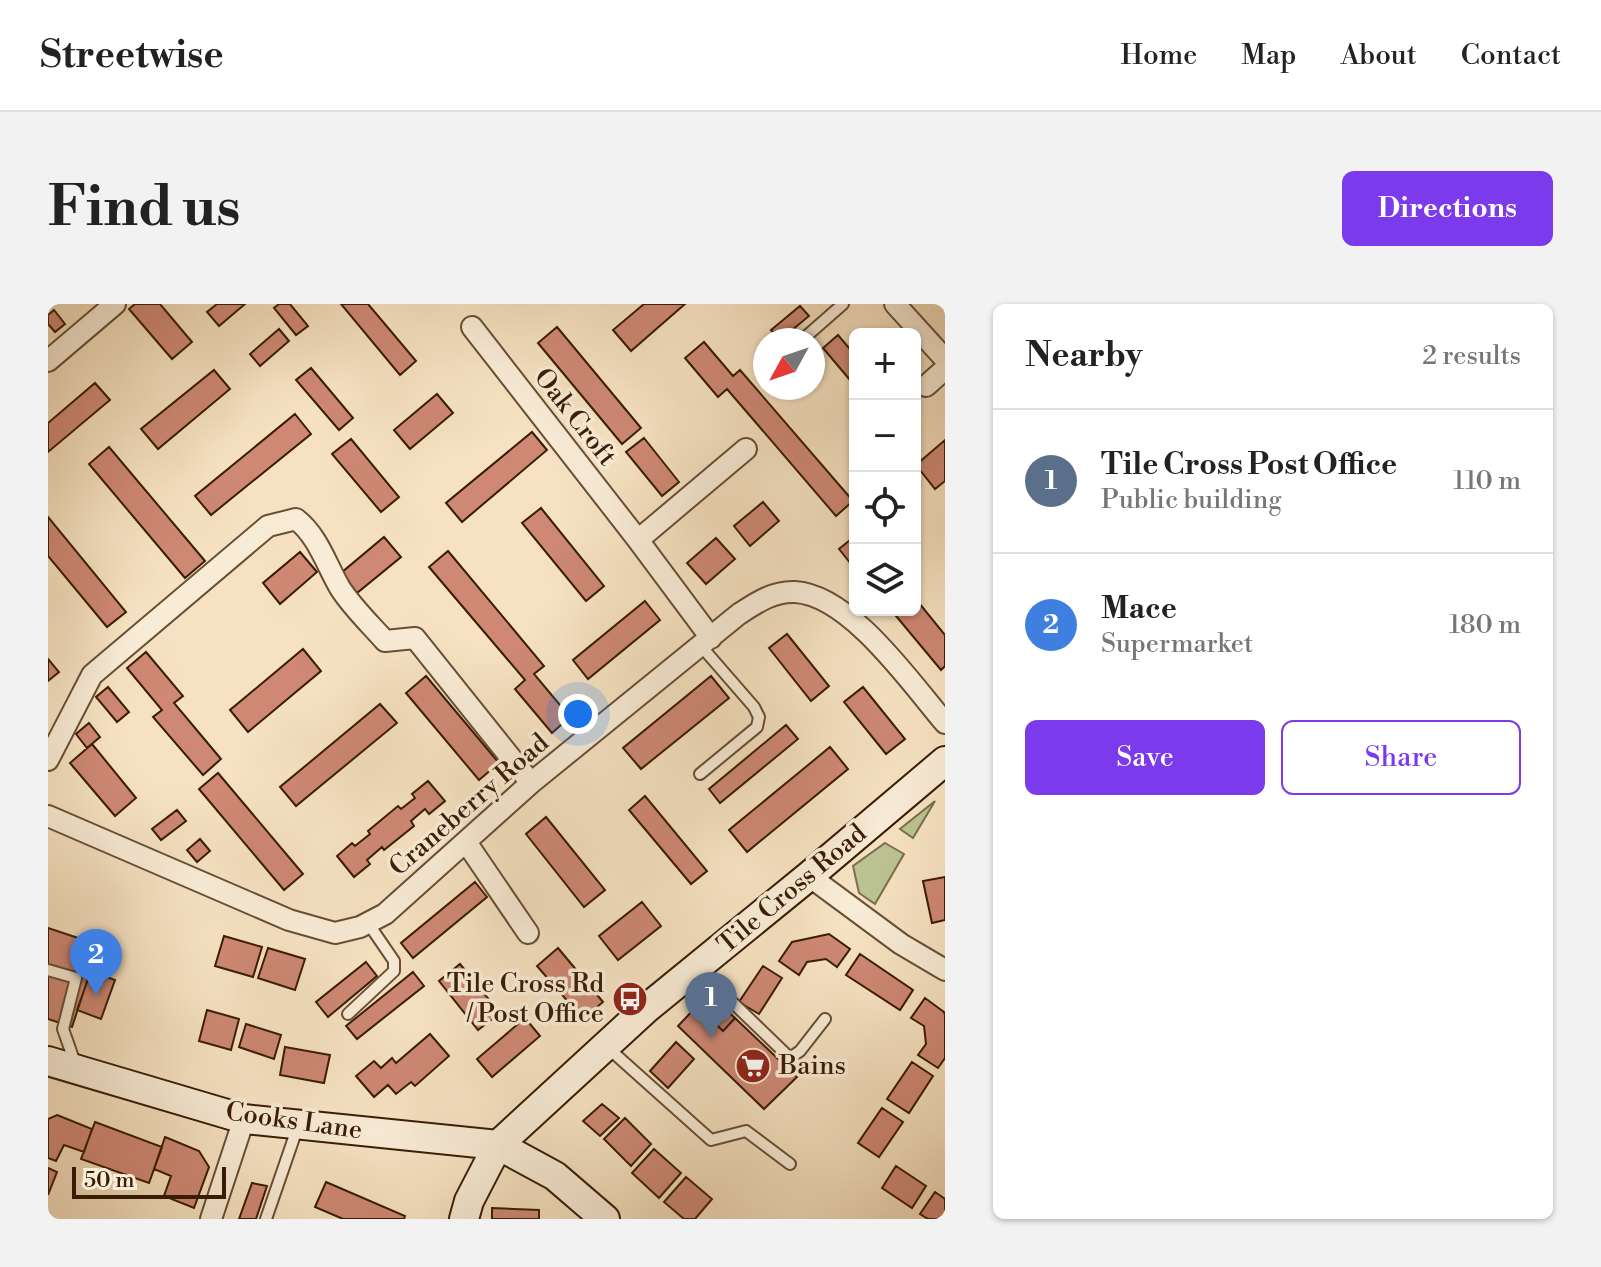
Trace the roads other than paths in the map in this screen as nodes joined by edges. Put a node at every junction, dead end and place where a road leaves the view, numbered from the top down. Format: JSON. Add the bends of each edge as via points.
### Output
{"nodes":[{"id":1,"x":115,"y":304,"type":"edge"},
{"id":2,"x":843,"y":304,"type":"edge"},
{"id":3,"x":895,"y":304,"type":"edge"},
{"id":4,"x":472,"y":327,"type":"dead end"},
{"id":5,"x":816,"y":328,"type":"edge"},
{"id":6,"x":945,"y":359,"type":"edge"},
{"id":7,"x":48,"y":361,"type":"edge"},
{"id":8,"x":945,"y":369,"type":"edge"},
{"id":9,"x":926,"y":386,"type":"dead end"},
{"id":10,"x":746,"y":449,"type":"dead end"},
{"id":11,"x":638,"y":540,"type":"junction"},
{"id":12,"x":706,"y":642,"type":"junction"},
{"id":13,"x":945,"y":723,"type":"edge"},
{"id":14,"x":48,"y":760,"type":"edge"},
{"id":15,"x":945,"y":761,"type":"edge"},
{"id":16,"x":700,"y":774,"type":"dead end"},
{"id":17,"x":531,"y":783,"type":"junction"},
{"id":18,"x":48,"y":816,"type":"edge"},
{"id":19,"x":466,"y":842,"type":"junction"},
{"id":20,"x":809,"y":876,"type":"junction"},
{"id":21,"x":368,"y":923,"type":"junction"},
{"id":22,"x":528,"y":933,"type":"dead end"},
{"id":23,"x":697,"y":967,"type":"junction"},
{"id":24,"x":48,"y":970,"type":"edge"},
{"id":25,"x":945,"y":970,"type":"edge"},
{"id":26,"x":348,"y":1014,"type":"dead end"},
{"id":27,"x":825,"y":1019,"type":"dead end"},
{"id":28,"x":606,"y":1045,"type":"junction"},
{"id":29,"x":56,"y":1065,"type":"edge"},
{"id":30,"x":244,"y":1119,"type":"junction"},
{"id":31,"x":299,"y":1124,"type":"junction"},
{"id":32,"x":498,"y":1145,"type":"junction"},
{"id":33,"x":790,"y":1164,"type":"dead end"},
{"id":34,"x":211,"y":1219,"type":"edge"},
{"id":35,"x":266,"y":1219,"type":"edge"},
{"id":36,"x":464,"y":1219,"type":"edge"},
{"id":37,"x":605,"y":1219,"type":"edge"}],
"edges":[{"from":1,"to":7,"type":"street"},
{"from":2,"to":5,"type":"lane"},
{"from":3,"to":6,"type":"street"},
{"from":4,"to":11,"type":"street","name":"Oak Croft"},
{"from":8,"to":9,"type":"street"},
{"from":10,"to":11,"type":"street"},
{"from":11,"to":12,"type":"street","name":"Oak Croft"},
{"from":12,"to":13,"type":"street","name":"Craneberry Road","via":[[768,596],[795,592],[818,597],[862,627]]},
{"from":12,"to":16,"type":"lane","via":[[759,717],[757,727]]},
{"from":12,"to":17,"type":"street","name":"Craneberry Road"},
{"from":14,"to":17,"type":"street","via":[[92,675],[268,526],[296,519],[309,529],[342,590],[385,641],[415,638]]},
{"from":15,"to":20,"type":"street","name":"Tile Cross Road"},
{"from":17,"to":19,"type":"street","name":"Craneberry Road"},
{"from":18,"to":21,"type":"street","name":"Craneberry Road","via":[[289,920],[335,933]]},
{"from":19,"to":21,"type":"street","name":"Craneberry Road"},
{"from":19,"to":22,"type":"street"},
{"from":20,"to":23,"type":"street","name":"Tile Cross Road"},
{"from":20,"to":25,"type":"street"},
{"from":21,"to":26,"type":"lane","via":[[394,961],[394,971]]},
{"from":23,"to":27,"type":"lane","via":[[790,1058]]},
{"from":23,"to":28,"type":"street","name":"Tile Cross Road"},
{"from":24,"to":29,"type":"lane","via":[[76,978]]},
{"from":28,"to":32,"type":"street","name":"Tile Cross Road"},
{"from":28,"to":33,"type":"lane","via":[[711,1140],[746,1131]]},
{"from":29,"to":30,"type":"street","name":"Cooks Lane"},
{"from":30,"to":31,"type":"street","name":"Cooks Lane"},
{"from":30,"to":34,"type":"street"},
{"from":31,"to":32,"type":"street","name":"Cooks Lane"},
{"from":31,"to":35,"type":"lane"},
{"from":32,"to":36,"type":"street","name":"Tile Cross Road"},
{"from":32,"to":37,"type":"street","via":[[555,1176]]}]}
